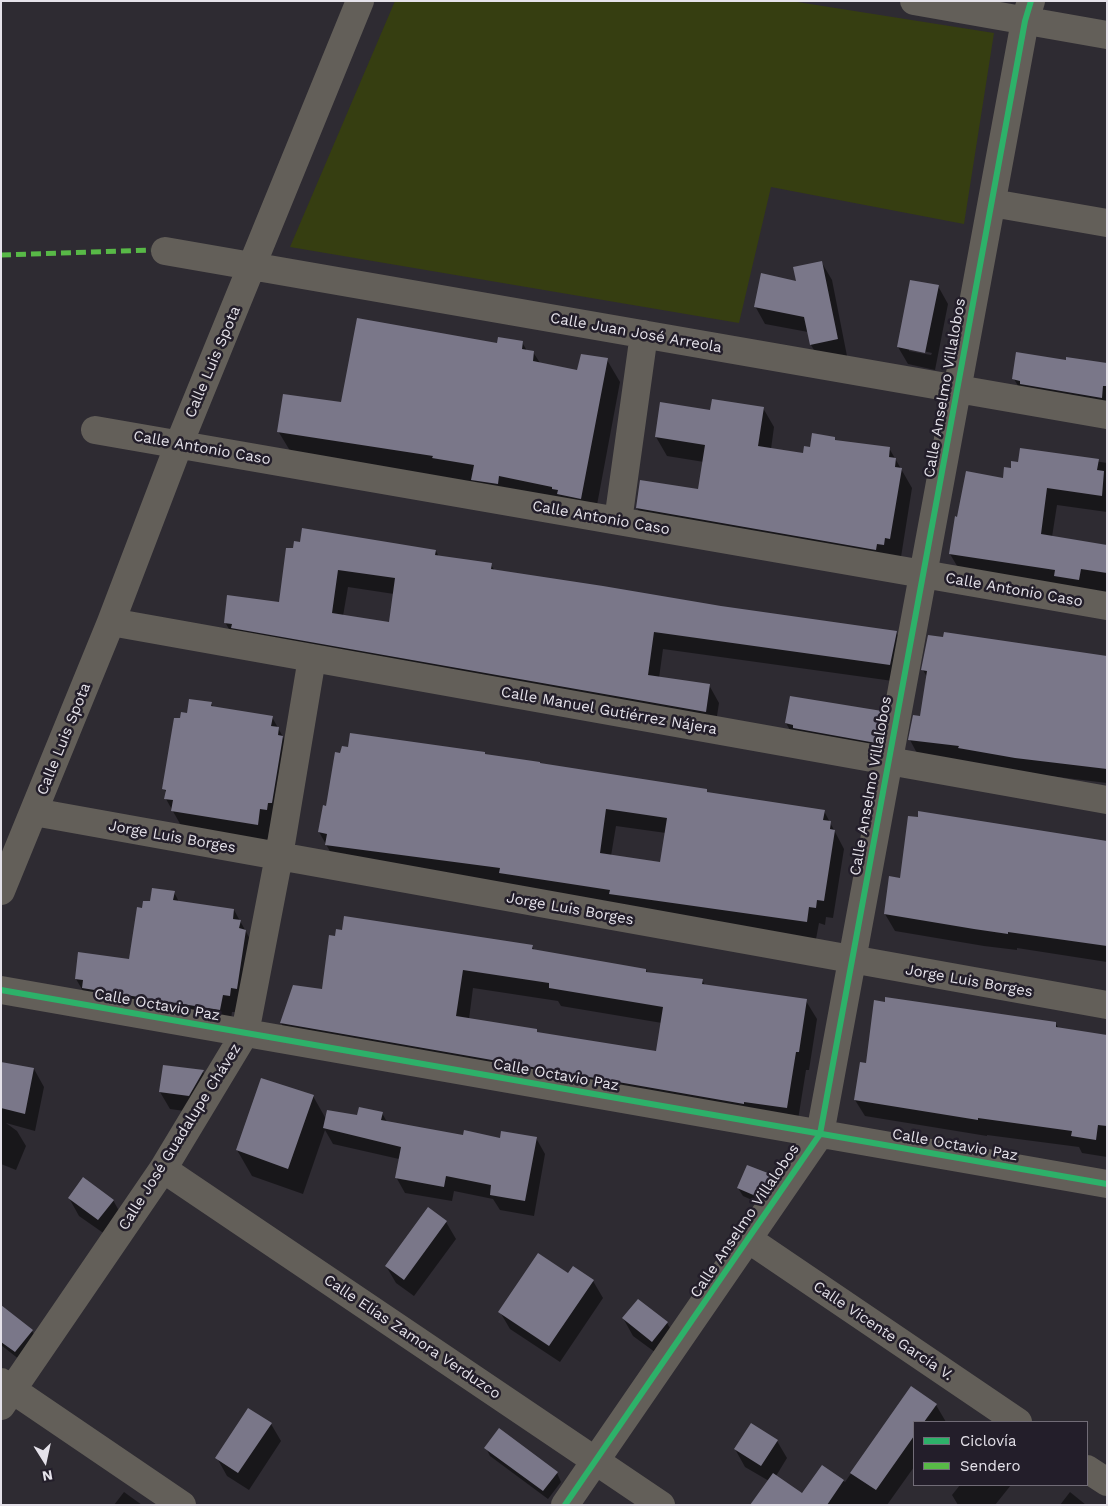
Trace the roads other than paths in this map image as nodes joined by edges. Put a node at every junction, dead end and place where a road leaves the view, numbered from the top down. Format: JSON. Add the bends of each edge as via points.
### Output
{"nodes":[{"id":1,"x":360,"y":1,"type":"edge"},
{"id":2,"x":914,"y":1,"type":"edge"},
{"id":3,"x":1028,"y":11,"type":"edge"},
{"id":4,"x":1107,"y":35,"type":"edge"},
{"id":5,"x":992,"y":203,"type":"junction"},
{"id":6,"x":1107,"y":223,"type":"edge"},
{"id":7,"x":165,"y":251,"type":"dead end"},
{"id":8,"x":253,"y":266,"type":"junction"},
{"id":9,"x":644,"y":334,"type":"junction"},
{"id":10,"x":958,"y":389,"type":"junction"},
{"id":11,"x":1107,"y":415,"type":"edge"},
{"id":12,"x":95,"y":430,"type":"dead end"},
{"id":13,"x":179,"y":444,"type":"junction"},
{"id":14,"x":618,"y":521,"type":"junction"},
{"id":15,"x":923,"y":574,"type":"junction"},
{"id":16,"x":1107,"y":606,"type":"edge"},
{"id":17,"x":111,"y":622,"type":"junction"},
{"id":18,"x":312,"y":658,"type":"junction"},
{"id":19,"x":889,"y":761,"type":"junction"},
{"id":20,"x":1107,"y":800,"type":"edge"},
{"id":21,"x":34,"y":812,"type":"junction"},
{"id":22,"x":279,"y":856,"type":"junction"},
{"id":23,"x":1,"y":892,"type":"edge"},
{"id":24,"x":852,"y":960,"type":"junction"},
{"id":25,"x":1,"y":990,"type":"edge"},
{"id":26,"x":1107,"y":1005,"type":"edge"},
{"id":27,"x":245,"y":1033,"type":"junction"},
{"id":28,"x":820,"y":1134,"type":"junction"},
{"id":29,"x":163,"y":1169,"type":"junction"},
{"id":30,"x":1107,"y":1184,"type":"edge"},
{"id":31,"x":748,"y":1239,"type":"junction"},
{"id":32,"x":5,"y":1393,"type":"edge"},
{"id":33,"x":1017,"y":1421,"type":"edge"},
{"id":34,"x":595,"y":1461,"type":"junction"},
{"id":35,"x":1088,"y":1470,"type":"edge"},
{"id":36,"x":1107,"y":1482,"type":"edge"},
{"id":37,"x":182,"y":1505,"type":"edge"},
{"id":38,"x":565,"y":1505,"type":"edge"},
{"id":39,"x":661,"y":1505,"type":"edge"}],
"edges":[{"from":1,"to":8,"type":"street","name":"Calle Luis Spota"},
{"from":2,"to":3,"type":"street"},
{"from":3,"to":4,"type":"street"},
{"from":3,"to":5,"type":"street","name":"Calle Anselmo Villalobos"},
{"from":5,"to":6,"type":"street"},
{"from":5,"to":10,"type":"street","name":"Calle Anselmo Villalobos"},
{"from":7,"to":8,"type":"street","name":"Calle Juan José Arreola"},
{"from":8,"to":9,"type":"street","name":"Calle Juan José Arreola"},
{"from":8,"to":13,"type":"street","name":"Calle Luis Spota"},
{"from":9,"to":10,"type":"street","name":"Calle Juan José Arreola"},
{"from":9,"to":14,"type":"street"},
{"from":10,"to":11,"type":"street","name":"Calle Juan José Arreola"},
{"from":10,"to":15,"type":"street","name":"Calle Anselmo Villalobos"},
{"from":12,"to":13,"type":"street","name":"Calle Antonio Caso"},
{"from":13,"to":14,"type":"street","name":"Calle Antonio Caso"},
{"from":13,"to":17,"type":"street","name":"Calle Luis Spota"},
{"from":14,"to":15,"type":"street","name":"Calle Antonio Caso"},
{"from":15,"to":16,"type":"street","name":"Calle Antonio Caso"},
{"from":15,"to":19,"type":"street","name":"Calle Anselmo Villalobos"},
{"from":17,"to":18,"type":"street","name":"Calle Manuel Gutiérrez Nájera"},
{"from":17,"to":21,"type":"street","name":"Calle Luis Spota"},
{"from":18,"to":19,"type":"street","name":"Calle Manuel Gutiérrez Nájera"},
{"from":18,"to":22,"type":"street","name":"Calle José Guadalupe Chávez"},
{"from":19,"to":20,"type":"street","name":"Calle Manuel Gutiérrez Nájera"},
{"from":19,"to":24,"type":"street","name":"Calle Anselmo Villalobos"},
{"from":21,"to":22,"type":"street","name":"Jorge Luis Borges"},
{"from":21,"to":23,"type":"street","name":"Calle Luis Spota"},
{"from":22,"to":24,"type":"street","name":"Jorge Luis Borges"},
{"from":22,"to":27,"type":"street","name":"Calle José Guadalupe Chávez"},
{"from":24,"to":26,"type":"street","name":"Jorge Luis Borges"},
{"from":24,"to":28,"type":"street","name":"Calle Anselmo Villalobos"},
{"from":25,"to":27,"type":"street","name":"Calle Octavio Paz"},
{"from":27,"to":28,"type":"street","name":"Calle Octavio Paz"},
{"from":27,"to":29,"type":"street","name":"Calle José Guadalupe Chávez"},
{"from":28,"to":30,"type":"street","name":"Calle Octavio Paz"},
{"from":28,"to":31,"type":"street","name":"Calle Anselmo Villalobos"},
{"from":29,"to":32,"type":"street","name":"Calle José Guadalupe Chávez"},
{"from":29,"to":34,"type":"street","name":"Calle Elías Zamora Verduzco"},
{"from":31,"to":33,"type":"street","name":"Calle Vicente García V."},
{"from":31,"to":34,"type":"street","name":"Calle Anselmo Villalobos"},
{"from":32,"to":37,"type":"street"},
{"from":34,"to":38,"type":"street","name":"Calle Anselmo Villalobos"},
{"from":34,"to":39,"type":"street","name":"Calle Elías Zamora Verduzco"},
{"from":35,"to":36,"type":"street"}]}
